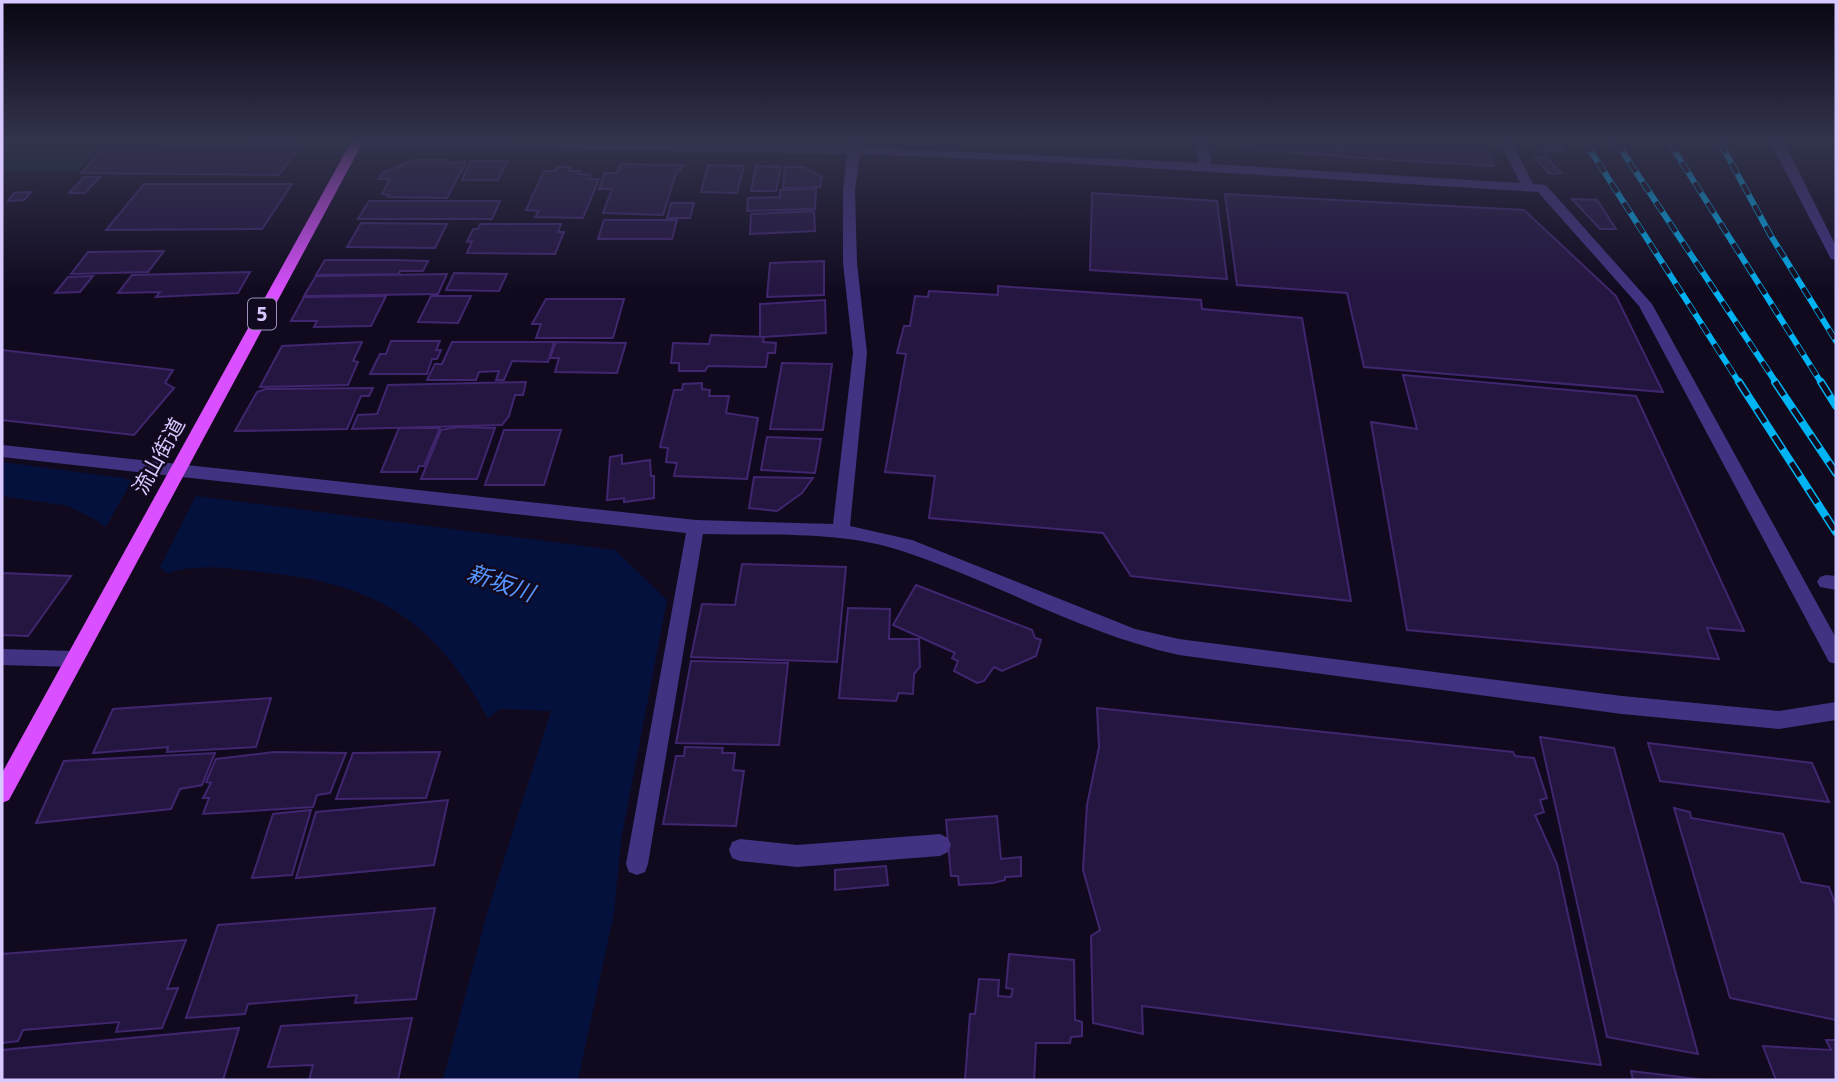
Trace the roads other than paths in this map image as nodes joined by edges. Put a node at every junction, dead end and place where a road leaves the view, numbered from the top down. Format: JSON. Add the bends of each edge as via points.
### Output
{"nodes":[{"id":1,"x":329,"y":192,"type":"edge"},
{"id":2,"x":849,"y":192,"type":"edge"},
{"id":3,"x":1546,"y":192,"type":"edge"},
{"id":4,"x":1806,"y":192,"type":"edge"},
{"id":5,"x":1830,"y":239,"type":"edge"},
{"id":6,"x":1836,"y":256,"type":"edge"},
{"id":7,"x":2,"y":451,"type":"edge"},
{"id":8,"x":172,"y":478,"type":"junction"},
{"id":9,"x":696,"y":527,"type":"junction"},
{"id":10,"x":841,"y":531,"type":"junction"},
{"id":11,"x":1836,"y":656,"type":"edge"},
{"id":12,"x":2,"y":657,"type":"edge"},
{"id":13,"x":74,"y":659,"type":"junction"},
{"id":14,"x":1836,"y":711,"type":"edge"},
{"id":15,"x":2,"y":793,"type":"edge"},
{"id":16,"x":940,"y":845,"type":"dead end"},
{"id":17,"x":740,"y":850,"type":"dead end"},
{"id":18,"x":637,"y":864,"type":"dead end"}],
"edges":[{"from":1,"to":8,"type":"main road","name":"流山街道","number":"5"},
{"from":2,"to":10,"type":"street","via":[[850,262],[860,353]]},
{"from":3,"to":11,"type":"street","via":[[1646,304]]},
{"from":4,"to":5,"type":"street"},
{"from":5,"to":6,"type":"street"},
{"from":7,"to":8,"type":"street"},
{"from":8,"to":9,"type":"street"},
{"from":8,"to":13,"type":"main road","name":"流山街道","number":"5"},
{"from":9,"to":10,"type":"street"},
{"from":9,"to":18,"type":"street"},
{"from":10,"to":14,"type":"street","via":[[906,545],[1133,637],[1179,647],[1622,705],[1779,720]]},
{"from":12,"to":13,"type":"street"},
{"from":13,"to":15,"type":"main road","name":"流山街道","number":"5"},
{"from":16,"to":17,"type":"street","via":[[797,856]]}]}
